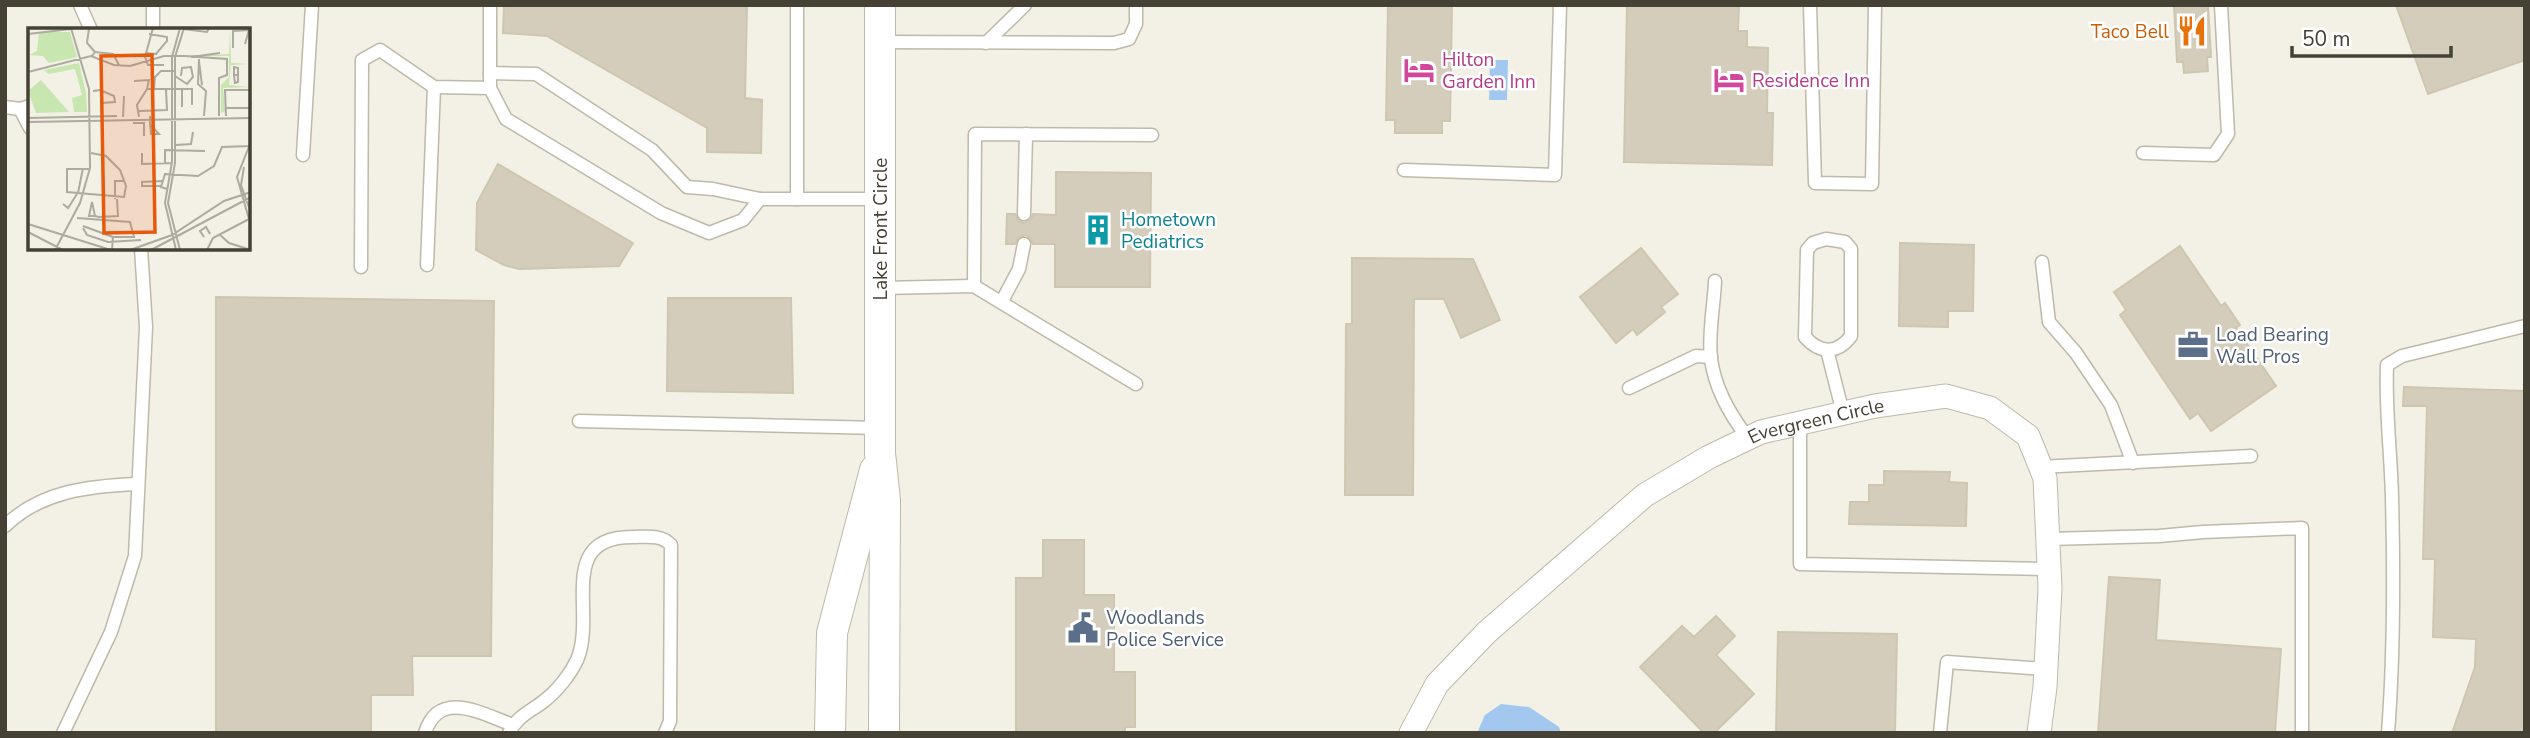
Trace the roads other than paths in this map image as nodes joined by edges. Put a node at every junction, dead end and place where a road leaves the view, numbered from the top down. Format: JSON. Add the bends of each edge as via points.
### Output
{"nodes":[{"id":1,"x":80,"y":5,"type":"edge"},
{"id":2,"x":153,"y":5,"type":"edge"},
{"id":3,"x":312,"y":5,"type":"edge"},
{"id":4,"x":490,"y":5,"type":"edge"},
{"id":5,"x":797,"y":5,"type":"edge"},
{"id":6,"x":880,"y":5,"type":"edge"},
{"id":7,"x":1025,"y":5,"type":"edge"},
{"id":8,"x":1136,"y":5,"type":"edge"},
{"id":9,"x":1560,"y":5,"type":"edge"},
{"id":10,"x":1810,"y":5,"type":"edge"},
{"id":11,"x":1875,"y":5,"type":"edge"},
{"id":12,"x":2221,"y":5,"type":"edge"},
{"id":13,"x":90,"y":28,"type":"edge"},
{"id":14,"x":153,"y":28,"type":"edge"},
{"id":15,"x":880,"y":42,"type":"junction"},
{"id":16,"x":986,"y":43,"type":"junction"},
{"id":17,"x":490,"y":73,"type":"junction"},
{"id":18,"x":434,"y":87,"type":"junction"},
{"id":19,"x":490,"y":88,"type":"junction"},
{"id":20,"x":5,"y":107,"type":"edge"},
{"id":21,"x":25,"y":107,"type":"edge"},
{"id":22,"x":1026,"y":134,"type":"junction"},
{"id":23,"x":1152,"y":135,"type":"dead end"},
{"id":24,"x":2143,"y":153,"type":"dead end"},
{"id":25,"x":303,"y":155,"type":"dead end"},
{"id":26,"x":1404,"y":170,"type":"dead end"},
{"id":27,"x":760,"y":199,"type":"junction"},
{"id":28,"x":797,"y":199,"type":"junction"},
{"id":29,"x":880,"y":199,"type":"junction"},
{"id":30,"x":1024,"y":214,"type":"dead end"},
{"id":31,"x":1024,"y":244,"type":"dead end"},
{"id":32,"x":141,"y":250,"type":"edge"},
{"id":33,"x":2042,"y":262,"type":"dead end"},
{"id":34,"x":427,"y":265,"type":"dead end"},
{"id":35,"x":361,"y":267,"type":"dead end"},
{"id":36,"x":1715,"y":281,"type":"dead end"},
{"id":37,"x":974,"y":286,"type":"junction"},
{"id":38,"x":880,"y":288,"type":"junction"},
{"id":39,"x":1002,"y":301,"type":"junction"},
{"id":40,"x":2525,"y":326,"type":"edge"},
{"id":41,"x":1828,"y":350,"type":"junction"},
{"id":42,"x":1711,"y":357,"type":"junction"},
{"id":43,"x":1136,"y":384,"type":"dead end"},
{"id":44,"x":1629,"y":388,"type":"dead end"},
{"id":45,"x":1843,"y":413,"type":"junction"},
{"id":46,"x":579,"y":421,"type":"dead end"},
{"id":47,"x":1800,"y":423,"type":"junction"},
{"id":48,"x":1748,"y":438,"type":"junction"},
{"id":49,"x":880,"y":440,"type":"junction"},
{"id":50,"x":2251,"y":456,"type":"dead end"},
{"id":51,"x":2133,"y":463,"type":"junction"},
{"id":52,"x":2040,"y":467,"type":"junction"},
{"id":53,"x":137,"y":484,"type":"junction"},
{"id":54,"x":5,"y":526,"type":"edge"},
{"id":55,"x":2048,"y":539,"type":"junction"},
{"id":56,"x":2049,"y":569,"type":"junction"},
{"id":57,"x":2046,"y":669,"type":"junction"},
{"id":58,"x":511,"y":729,"type":"edge"},
{"id":59,"x":63,"y":733,"type":"edge"},
{"id":60,"x":425,"y":733,"type":"edge"},
{"id":61,"x":665,"y":733,"type":"edge"},
{"id":62,"x":830,"y":733,"type":"edge"},
{"id":63,"x":884,"y":733,"type":"edge"},
{"id":64,"x":1411,"y":733,"type":"edge"},
{"id":65,"x":1940,"y":733,"type":"edge"},
{"id":66,"x":2039,"y":733,"type":"edge"},
{"id":67,"x":2302,"y":733,"type":"edge"},
{"id":68,"x":2388,"y":733,"type":"edge"}],
"edges":[{"from":1,"to":13,"type":"lane"},
{"from":2,"to":14,"type":"lane"},
{"from":3,"to":25,"type":"lane"},
{"from":4,"to":17,"type":"lane"},
{"from":5,"to":28,"type":"lane"},
{"from":6,"to":15,"type":"street","name":"Lake Front Circle"},
{"from":7,"to":16,"type":"lane"},
{"from":8,"to":16,"type":"lane","via":[[1136,24],[1129,39],[1114,43]]},
{"from":9,"to":26,"type":"lane","via":[[1555,175]]},
{"from":10,"to":11,"type":"lane","via":[[1815,183],[1872,184]]},
{"from":12,"to":24,"type":"lane","via":[[2228,134],[2214,155]]},
{"from":15,"to":16,"type":"lane"},
{"from":15,"to":29,"type":"street","name":"Lake Front Circle"},
{"from":17,"to":19,"type":"lane"},
{"from":17,"to":27,"type":"lane","via":[[536,74],[652,150],[687,187]]},
{"from":18,"to":19,"type":"lane"},
{"from":18,"to":34,"type":"lane"},
{"from":18,"to":35,"type":"lane","via":[[380,50],[362,60]]},
{"from":19,"to":27,"type":"lane","via":[[506,119],[661,213],[709,233],[743,220]]},
{"from":20,"to":21,"type":"lane"},
{"from":22,"to":23,"type":"lane"},
{"from":22,"to":30,"type":"lane"},
{"from":22,"to":37,"type":"lane","via":[[975,134]]},
{"from":27,"to":28,"type":"lane"},
{"from":28,"to":29,"type":"lane"},
{"from":29,"to":38,"type":"street","name":"Lake Front Circle"},
{"from":31,"to":39,"type":"lane","via":[[1019,269]]},
{"from":32,"to":53,"type":"lane","via":[[146,327]]},
{"from":33,"to":51,"type":"lane","via":[[2049,321],[2111,405]]},
{"from":36,"to":42,"type":"lane"},
{"from":37,"to":38,"type":"lane"},
{"from":37,"to":39,"type":"lane"},
{"from":38,"to":49,"type":"street","name":"Lake Front Circle"},
{"from":39,"to":43,"type":"lane"},
{"from":40,"to":68,"type":"lane","via":[[2402,356],[2387,365],[2392,497]]},
{"from":41,"to":41,"type":"lane","via":[[1846,344],[1851,336],[1851,249],[1845,242],[1826,239],[1807,250],[1805,337],[1813,346]]},
{"from":41,"to":45,"type":"lane"},
{"from":42,"to":44,"type":"lane","via":[[1696,356]]},
{"from":42,"to":48,"type":"lane","via":[[1731,416]]},
{"from":45,"to":47,"type":"street","name":"Evergreen Circle"},
{"from":45,"to":52,"type":"street","name":"Evergreen Circle","via":[[1946,396],[1990,408],[2028,436]]},
{"from":46,"to":49,"type":"lane"},
{"from":47,"to":48,"type":"street","name":"Evergreen Circle"},
{"from":47,"to":56,"type":"lane","via":[[1800,564]]},
{"from":48,"to":64,"type":"street","name":"Evergreen Circle","via":[[1645,495],[1504,617],[1437,684]]},
{"from":49,"to":62,"type":"street","name":"Lake Front Circle","via":[[832,633]]},
{"from":49,"to":63,"type":"street","name":"Lake Front Circle","via":[[885,500]]},
{"from":50,"to":51,"type":"lane"},
{"from":51,"to":52,"type":"lane"},
{"from":52,"to":55,"type":"street","name":"Evergreen Circle","via":[[2045,478]]},
{"from":53,"to":54,"type":"lane","via":[[71,491],[26,508]]},
{"from":53,"to":59,"type":"lane","via":[[135,556],[98,662]]},
{"from":55,"to":56,"type":"street","name":"Evergreen Circle"},
{"from":55,"to":67,"type":"lane","via":[[2302,527]]},
{"from":56,"to":57,"type":"street","name":"Evergreen Circle"},
{"from":57,"to":65,"type":"lane","via":[[1947,662]]},
{"from":57,"to":66,"type":"street","name":"Evergreen Circle"},
{"from":58,"to":60,"type":"lane","via":[[464,707],[443,708],[430,718]]},
{"from":58,"to":61,"type":"lane","via":[[523,714],[554,692],[578,659],[584,563],[593,548],[615,537],[657,537],[671,545],[670,721]]}]}
